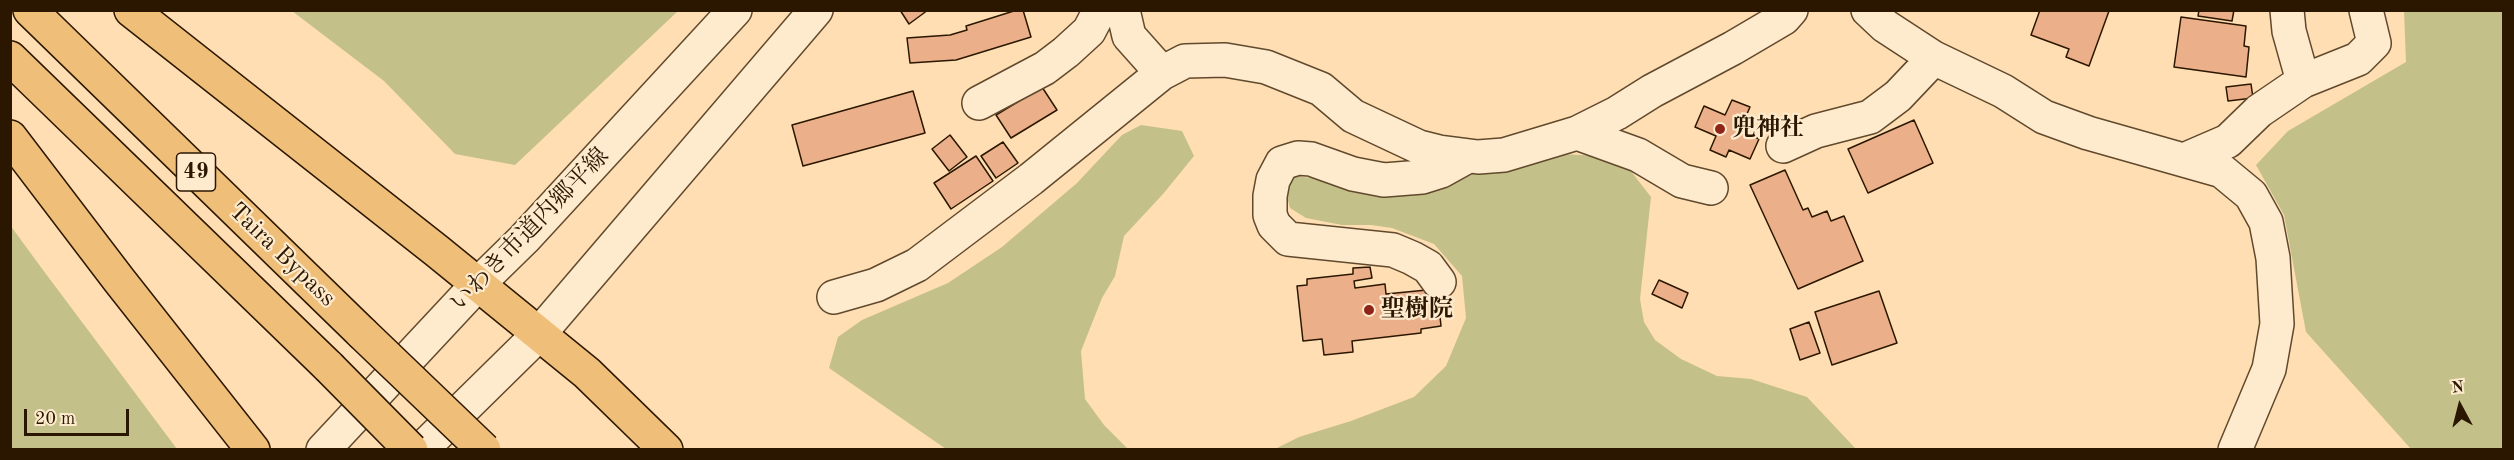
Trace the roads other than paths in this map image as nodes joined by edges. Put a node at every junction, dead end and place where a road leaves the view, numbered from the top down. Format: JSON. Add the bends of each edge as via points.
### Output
{"nodes":[{"id":1,"x":30,"y":10,"type":"edge"},
{"id":2,"x":131,"y":10,"type":"edge"},
{"id":3,"x":735,"y":10,"type":"edge"},
{"id":4,"x":816,"y":10,"type":"edge"},
{"id":5,"x":1100,"y":10,"type":"edge"},
{"id":6,"x":1123,"y":10,"type":"edge"},
{"id":7,"x":1791,"y":10,"type":"edge"},
{"id":8,"x":1868,"y":10,"type":"edge"},
{"id":9,"x":2287,"y":10,"type":"edge"},
{"id":10,"x":2366,"y":10,"type":"edge"},
{"id":11,"x":10,"y":58,"type":"edge"},
{"id":12,"x":1934,"y":58,"type":"junction"},
{"id":13,"x":1162,"y":73,"type":"junction"},
{"id":14,"x":2303,"y":81,"type":"junction"},
{"id":15,"x":979,"y":103,"type":"dead end"},
{"id":16,"x":1577,"y":133,"type":"junction"},
{"id":17,"x":10,"y":137,"type":"edge"},
{"id":18,"x":1783,"y":146,"type":"dead end"},
{"id":19,"x":1468,"y":156,"type":"junction"},
{"id":20,"x":2184,"y":160,"type":"junction"},
{"id":21,"x":1711,"y":188,"type":"dead end"},
{"id":22,"x":1439,"y":282,"type":"dead end"},
{"id":23,"x":477,"y":285,"type":"junction"},
{"id":24,"x":834,"y":297,"type":"dead end"},
{"id":25,"x":539,"y":334,"type":"junction"},
{"id":26,"x":253,"y":450,"type":"edge"},
{"id":27,"x":323,"y":450,"type":"edge"},
{"id":28,"x":411,"y":450,"type":"edge"},
{"id":29,"x":421,"y":450,"type":"edge"},
{"id":30,"x":484,"y":450,"type":"edge"},
{"id":31,"x":666,"y":450,"type":"edge"},
{"id":32,"x":2235,"y":450,"type":"edge"}],
"edges":[{"from":1,"to":30,"type":"highway","name":"Taira Bypass","number":"49","bridge":true},
{"from":2,"to":23,"type":"highway"},
{"from":3,"to":23,"type":"street","name":"いわき市道内郷平線"},
{"from":4,"to":25,"type":"street"},
{"from":5,"to":15,"type":"street","via":[[1089,31],[1045,68]]},
{"from":6,"to":13,"type":"street","via":[[1129,36]]},
{"from":7,"to":16,"type":"street","via":[[1733,48]]},
{"from":8,"to":12,"type":"street"},
{"from":9,"to":14,"type":"street"},
{"from":10,"to":14,"type":"street","via":[[2374,43],[2358,59]]},
{"from":11,"to":28,"type":"highway","name":"Taira Bypass","number":"49","bridge":true},
{"from":12,"to":18,"type":"street","via":[[1898,96],[1870,117],[1816,131]]},
{"from":12,"to":20,"type":"street","via":[[2003,91],[2044,117]]},
{"from":13,"to":19,"type":"street","via":[[1185,61],[1225,60],[1266,67],[1321,89],[1353,116],[1419,147]]},
{"from":13,"to":24,"type":"street","via":[[917,265],[876,285]]},
{"from":14,"to":20,"type":"street","via":[[2259,111],[2228,141]]},
{"from":16,"to":19,"type":"street","via":[[1504,155]]},
{"from":16,"to":21,"type":"street","via":[[1638,155],[1682,181]]},
{"from":17,"to":26,"type":"highway"},
{"from":19,"to":22,"type":"street","via":[[1422,177],[1384,180],[1298,158],[1282,163],[1273,180],[1270,215],[1288,239],[1393,250],[1428,267]]},
{"from":20,"to":32,"type":"street","via":[[2222,171],[2251,195],[2266,222],[2273,258],[2277,324],[2271,358]]},
{"from":23,"to":25,"type":"highway"},
{"from":23,"to":27,"type":"street","name":"いわき市道内郷平線"},
{"from":25,"to":29,"type":"street"},
{"from":25,"to":31,"type":"highway","via":[[587,373]]}]}
